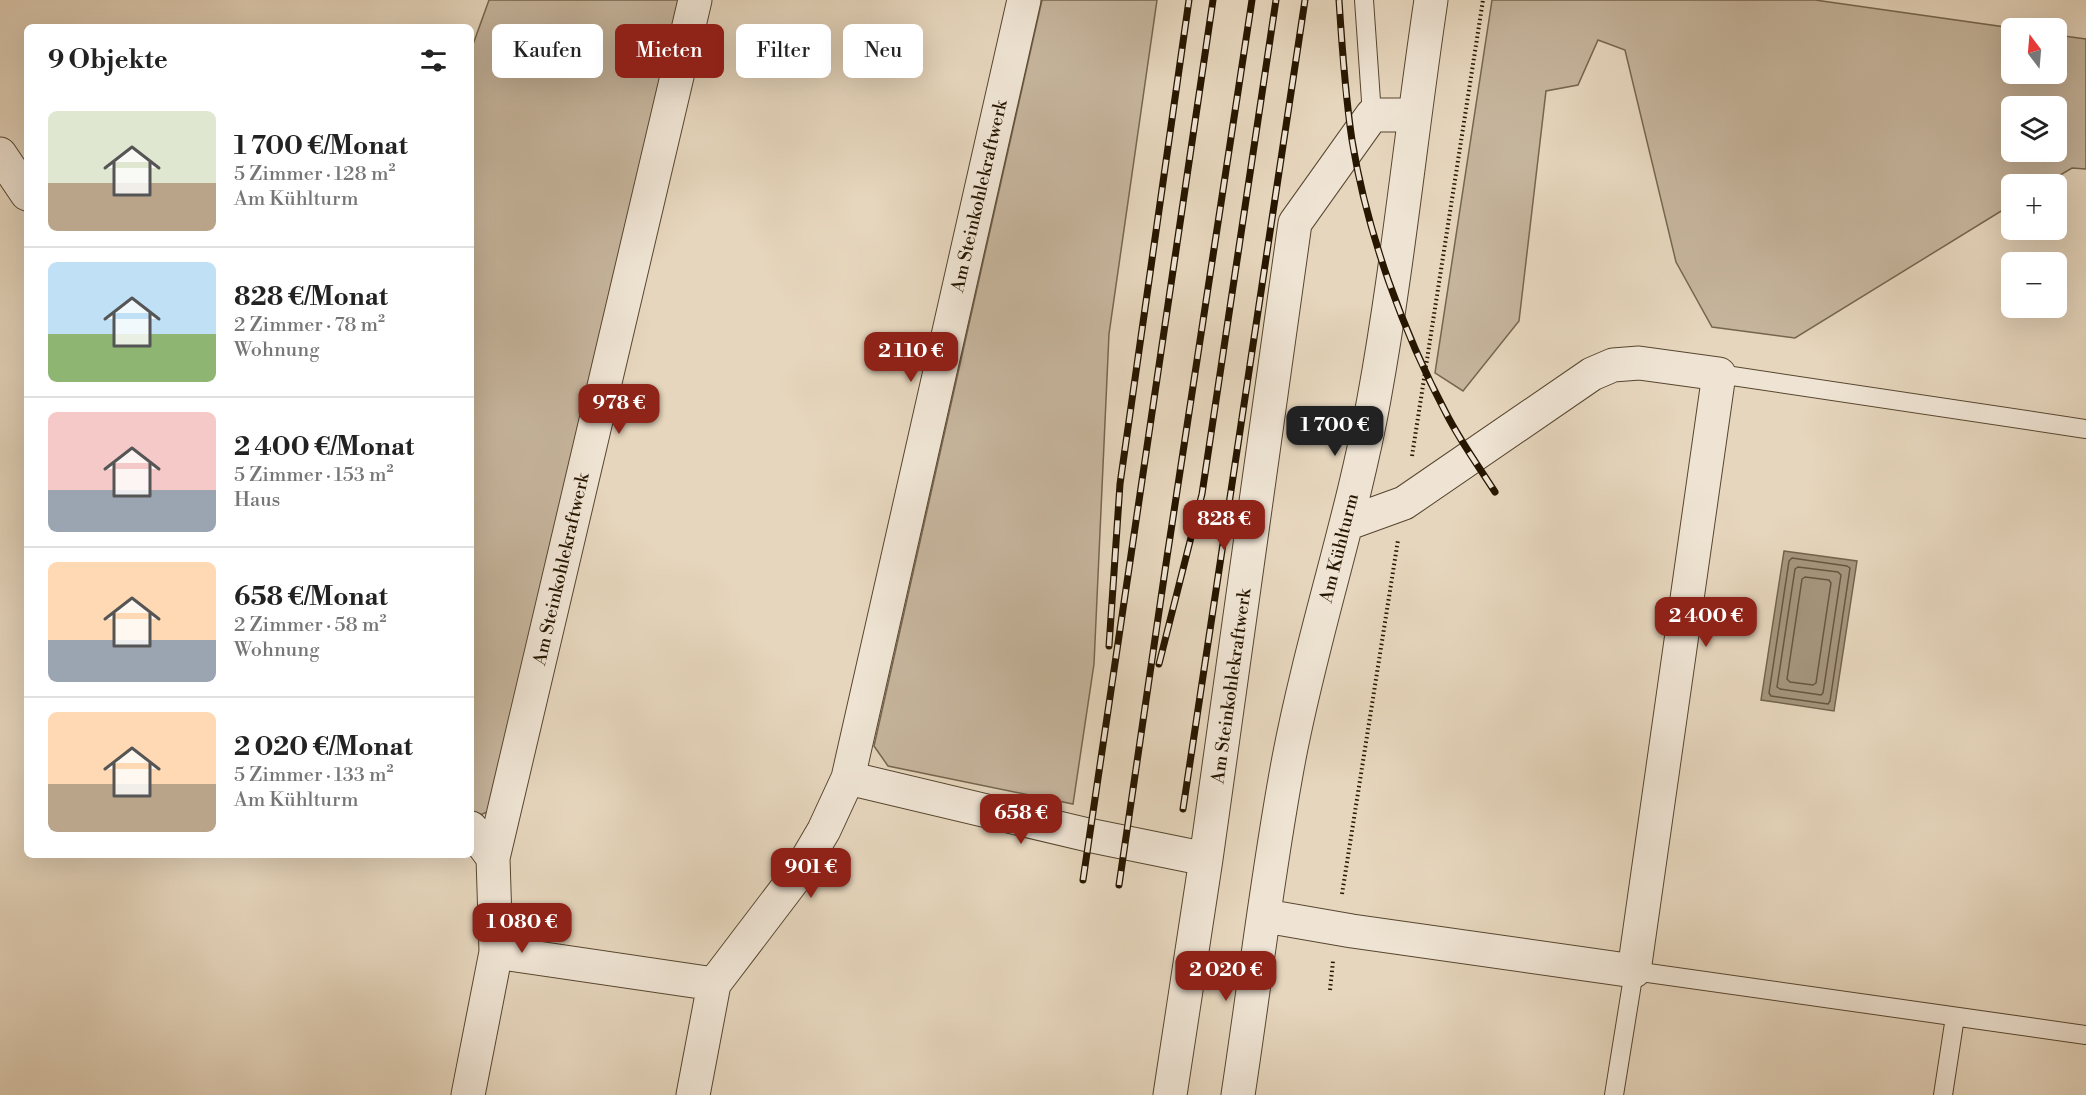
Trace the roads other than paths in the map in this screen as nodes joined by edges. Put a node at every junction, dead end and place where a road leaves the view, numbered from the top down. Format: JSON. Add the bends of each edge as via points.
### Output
{"nodes":[{"id":1,"x":695,"y":0,"type":"edge"},
{"id":2,"x":1024,"y":0,"type":"edge"},
{"id":3,"x":1364,"y":0,"type":"edge"},
{"id":4,"x":1431,"y":0,"type":"edge"},
{"id":5,"x":1372,"y":115,"type":"junction"},
{"id":6,"x":1413,"y":115,"type":"junction"},
{"id":7,"x":0,"y":154,"type":"edge"},
{"id":8,"x":24,"y":190,"type":"edge"},
{"id":9,"x":1719,"y":374,"type":"junction"},
{"id":10,"x":2086,"y":429,"type":"edge"},
{"id":11,"x":1346,"y":524,"type":"junction"},
{"id":12,"x":848,"y":778,"type":"junction"},
{"id":13,"x":474,"y":832,"type":"edge"},
{"id":14,"x":493,"y":858,"type":"junction"},
{"id":15,"x":1206,"y":859,"type":"junction"},
{"id":16,"x":1265,"y":916,"type":"junction"},
{"id":17,"x":496,"y":952,"type":"junction"},
{"id":18,"x":1634,"y":971,"type":"junction"},
{"id":19,"x":714,"y":984,"type":"junction"},
{"id":20,"x":1955,"y":1017,"type":"junction"},
{"id":21,"x":2086,"y":1035,"type":"edge"},
{"id":22,"x":468,"y":1095,"type":"edge"},
{"id":23,"x":693,"y":1095,"type":"edge"},
{"id":24,"x":1170,"y":1095,"type":"edge"},
{"id":25,"x":1238,"y":1095,"type":"edge"},
{"id":26,"x":1614,"y":1095,"type":"edge"},
{"id":27,"x":1943,"y":1095,"type":"edge"}],
"edges":[{"from":1,"to":14,"type":"street","name":"Am Steinkohlekraftwerk"},
{"from":2,"to":12,"type":"street","name":"Am Steinkohlekraftwerk"},
{"from":3,"to":5,"type":"lane"},
{"from":4,"to":6,"type":"street","name":"Am Kühlturm"},
{"from":5,"to":6,"type":"street"},
{"from":5,"to":15,"type":"street","name":"Am Steinkohlekraftwerk","via":[[1295,223]]},
{"from":6,"to":11,"type":"street","name":"Am Kühlturm","via":[[1390,300]]},
{"from":7,"to":8,"type":"street"},
{"from":9,"to":10,"type":"lane"},
{"from":9,"to":11,"type":"street","via":[[1639,363],[1613,364],[1592,374],[1404,503]]},
{"from":9,"to":18,"type":"street"},
{"from":11,"to":16,"type":"street","name":"Am Kühlturm","via":[[1310,658]]},
{"from":12,"to":15,"type":"street"},
{"from":12,"to":19,"type":"street","name":"Am Steinkohlekraftwerk","via":[[800,871]]},
{"from":13,"to":14,"type":"street"},
{"from":14,"to":17,"type":"street","name":"Am Steinkohlekraftwerk"},
{"from":15,"to":24,"type":"street","name":"Am Steinkohlekraftwerk"},
{"from":16,"to":18,"type":"street"},
{"from":16,"to":25,"type":"street","name":"Am Kühlturm"},
{"from":17,"to":19,"type":"street"},
{"from":17,"to":22,"type":"street","name":"Am Steinkohlekraftwerk"},
{"from":18,"to":20,"type":"lane"},
{"from":18,"to":26,"type":"lane"},
{"from":19,"to":23,"type":"street","name":"Am Steinkohlekraftwerk"},
{"from":20,"to":21,"type":"lane"},
{"from":20,"to":27,"type":"lane"}]}
